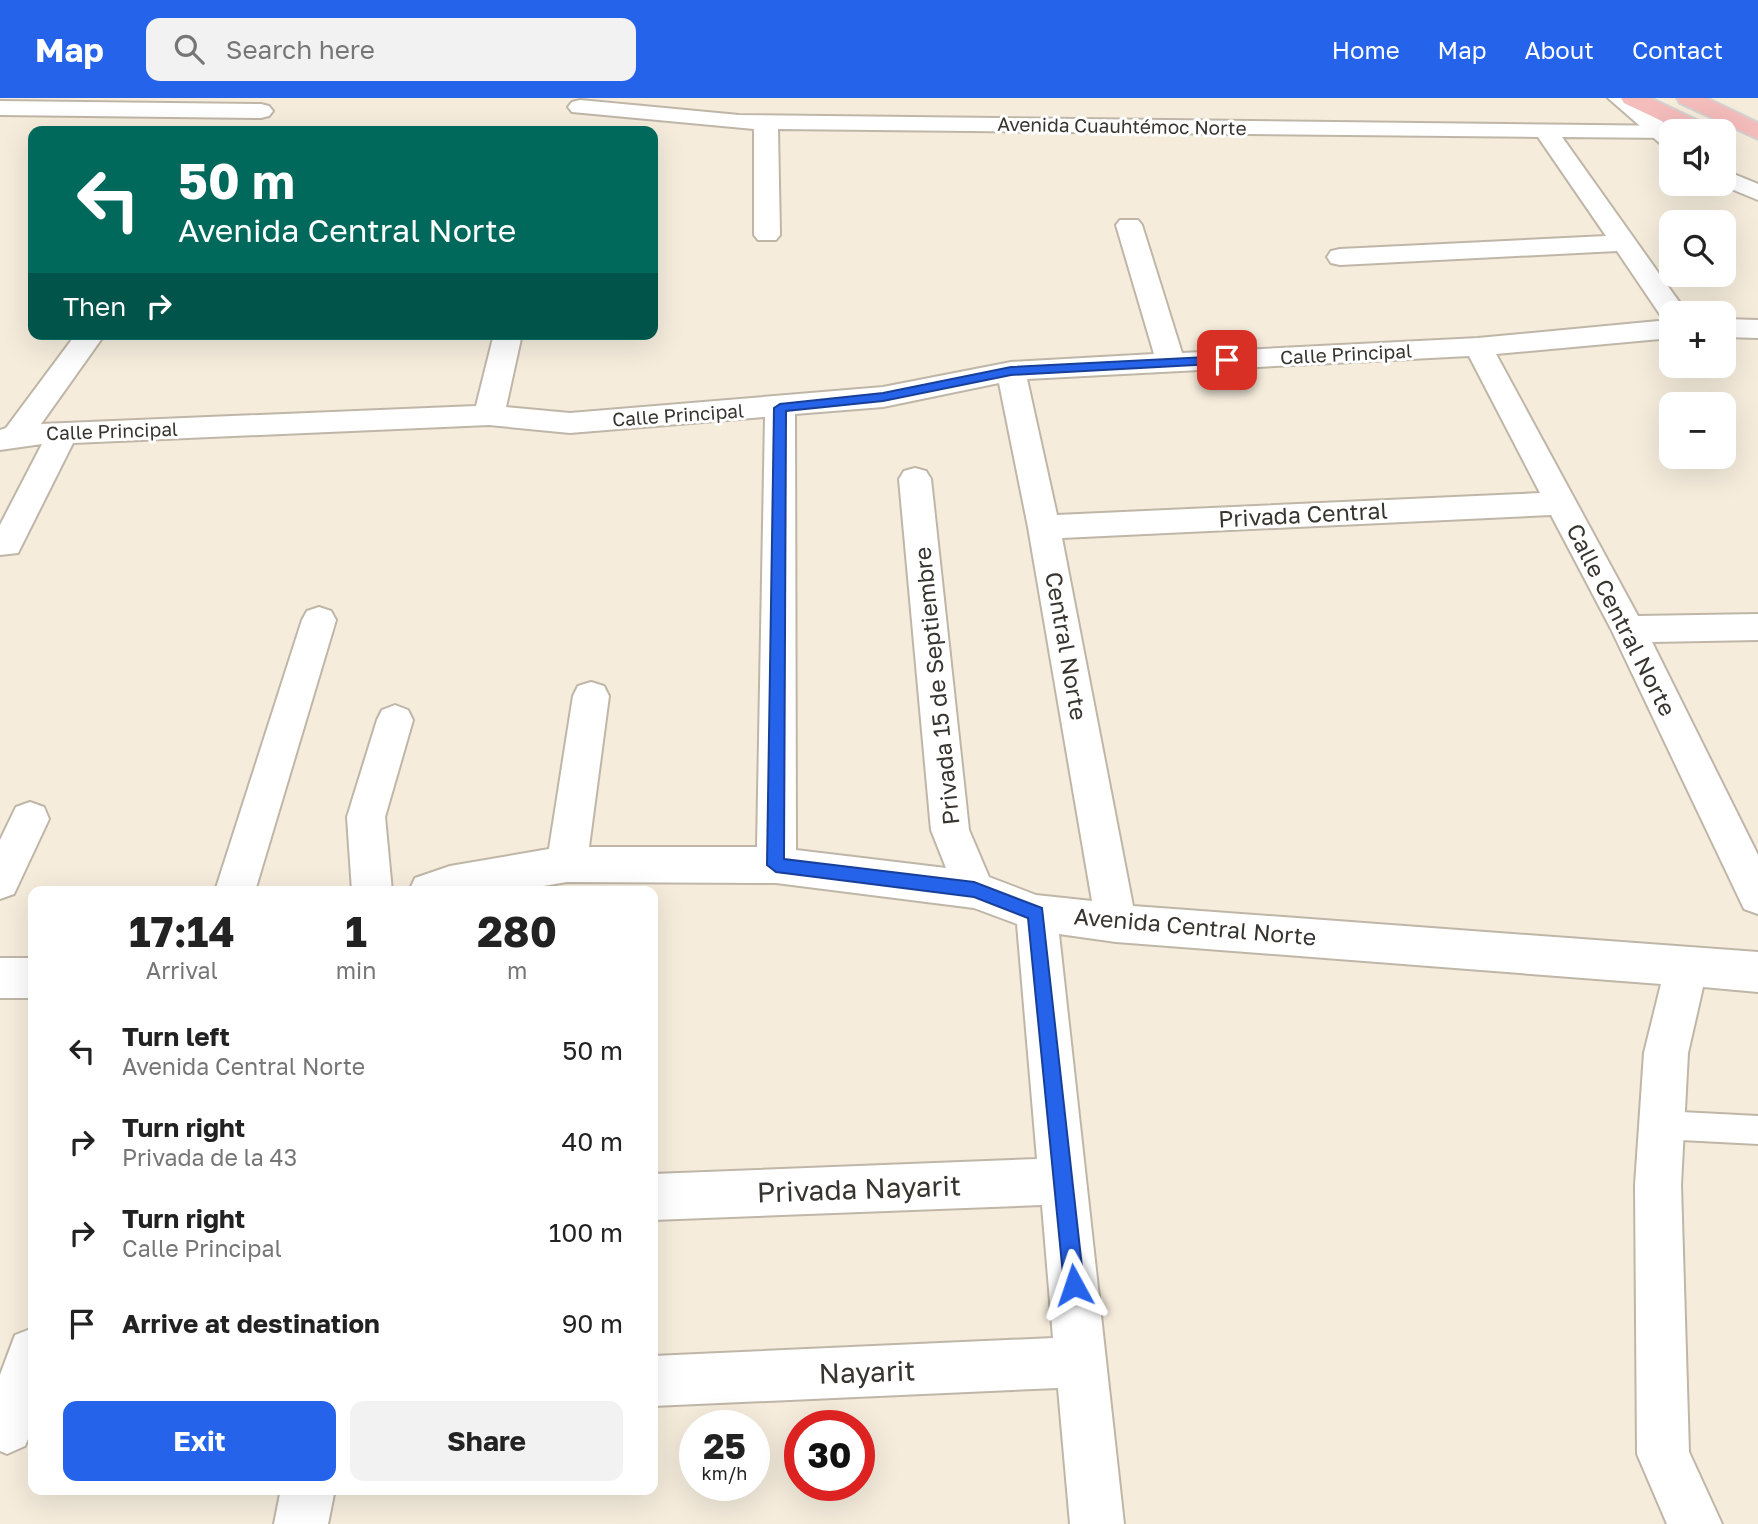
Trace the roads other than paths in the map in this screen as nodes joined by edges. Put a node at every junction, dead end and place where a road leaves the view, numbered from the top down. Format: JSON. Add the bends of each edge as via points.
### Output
{"nodes":[{"id":1,"x":743,"y":98,"type":"edge"},
{"id":2,"x":1619,"y":98,"type":"edge"},
{"id":3,"x":1632,"y":98,"type":"edge"},
{"id":4,"x":1688,"y":98,"type":"edge"},
{"id":5,"x":580,"y":103,"type":"edge"},
{"id":6,"x":265,"y":104,"type":"edge"},
{"id":7,"x":0,"y":108,"type":"edge"},
{"id":8,"x":1677,"y":119,"type":"edge"},
{"id":9,"x":739,"y":122,"type":"junction"},
{"id":10,"x":766,"y":123,"type":"junction"},
{"id":11,"x":250,"y":126,"type":"edge"},
{"id":12,"x":573,"y":126,"type":"edge"},
{"id":13,"x":1659,"y":128,"type":"edge"},
{"id":14,"x":1545,"y":131,"type":"junction"},
{"id":15,"x":1758,"y":132,"type":"edge"},
{"id":16,"x":1659,"y":134,"type":"edge"},
{"id":17,"x":1736,"y":183,"type":"edge"},
{"id":18,"x":1758,"y":193,"type":"edge"},
{"id":19,"x":1129,"y":225,"type":"dead end"},
{"id":20,"x":767,"y":235,"type":"dead end"},
{"id":21,"x":1625,"y":243,"type":"junction"},
{"id":22,"x":1340,"y":257,"type":"dead end"},
{"id":23,"x":1665,"y":301,"type":"edge"},
{"id":24,"x":1736,"y":328,"type":"edge"},
{"id":25,"x":1758,"y":329,"type":"edge"},
{"id":26,"x":1659,"y":330,"type":"edge"},
{"id":27,"x":87,"y":340,"type":"edge"},
{"id":28,"x":507,"y":340,"type":"edge"},
{"id":29,"x":1478,"y":347,"type":"junction"},
{"id":30,"x":1171,"y":363,"type":"junction"},
{"id":31,"x":1011,"y":371,"type":"junction"},
{"id":32,"x":780,"y":408,"type":"junction"},
{"id":33,"x":489,"y":415,"type":"junction"},
{"id":34,"x":63,"y":433,"type":"junction"},
{"id":35,"x":9,"y":438,"type":"edge"},
{"id":36,"x":915,"y":479,"type":"dead end"},
{"id":37,"x":1562,"y":503,"type":"junction"},
{"id":38,"x":1044,"y":527,"type":"junction"},
{"id":39,"x":6,"y":545,"type":"dead end"},
{"id":40,"x":319,"y":620,"type":"dead end"},
{"id":41,"x":1758,"y":627,"type":"edge"},
{"id":42,"x":1628,"y":629,"type":"junction"},
{"id":43,"x":591,"y":696,"type":"dead end"},
{"id":44,"x":395,"y":720,"type":"dead end"},
{"id":45,"x":30,"y":819,"type":"dead end"},
{"id":46,"x":567,"y":864,"type":"junction"},
{"id":47,"x":776,"y":865,"type":"junction"},
{"id":48,"x":0,"y":881,"type":"edge"},
{"id":49,"x":237,"y":886,"type":"edge"},
{"id":50,"x":372,"y":886,"type":"edge"},
{"id":51,"x":444,"y":886,"type":"edge"},
{"id":52,"x":974,"y":890,"type":"junction"},
{"id":53,"x":1758,"y":895,"type":"edge"},
{"id":54,"x":1036,"y":913,"type":"junction"},
{"id":55,"x":1116,"y":923,"type":"junction"},
{"id":56,"x":1687,"y":966,"type":"junction"},
{"id":57,"x":1758,"y":972,"type":"edge"},
{"id":58,"x":0,"y":978,"type":"edge"},
{"id":59,"x":28,"y":978,"type":"edge"},
{"id":60,"x":1662,"y":1125,"type":"junction"},
{"id":61,"x":1758,"y":1130,"type":"edge"},
{"id":62,"x":1064,"y":1181,"type":"junction"},
{"id":63,"x":658,"y":1198,"type":"edge"},
{"id":64,"x":1081,"y":1363,"type":"junction"},
{"id":65,"x":28,"y":1367,"type":"edge"},
{"id":66,"x":658,"y":1381,"type":"edge"},
{"id":67,"x":6,"y":1428,"type":"dead end"},
{"id":68,"x":307,"y":1495,"type":"edge"},
{"id":69,"x":301,"y":1524,"type":"edge"},
{"id":70,"x":1097,"y":1524,"type":"edge"},
{"id":71,"x":1695,"y":1524,"type":"edge"}],
"edges":[{"from":1,"to":9,"type":"street"},
{"from":2,"to":13,"type":"street"},
{"from":3,"to":8,"type":"main road"},
{"from":4,"to":15,"type":"main road"},
{"from":5,"to":9,"type":"street","name":"Avenida Cuauhtémoc Norte"},
{"from":5,"to":12,"type":"street"},
{"from":6,"to":7,"type":"street"},
{"from":6,"to":11,"type":"street"},
{"from":9,"to":10,"type":"street","name":"Avenida Cuauhtémoc Norte"},
{"from":10,"to":14,"type":"street","name":"Avenida Cuauhtémoc Norte"},
{"from":10,"to":20,"type":"street"},
{"from":14,"to":16,"type":"street","name":"Avenida Cuauhtémoc Norte"},
{"from":14,"to":21,"type":"street"},
{"from":17,"to":18,"type":"street"},
{"from":19,"to":30,"type":"street"},
{"from":21,"to":22,"type":"street"},
{"from":21,"to":23,"type":"street"},
{"from":24,"to":25,"type":"street"},
{"from":26,"to":29,"type":"street","name":"Calle Principal"},
{"from":27,"to":35,"type":"street"},
{"from":28,"to":33,"type":"street"},
{"from":29,"to":30,"type":"street","name":"Calle Principal"},
{"from":29,"to":37,"type":"street","name":"Calle Central Norte"},
{"from":30,"to":31,"type":"street","name":"Calle Principal"},
{"from":31,"to":32,"type":"street","name":"Calle Principal","via":[[883,397]]},
{"from":31,"to":38,"type":"street","name":"Central Norte"},
{"from":32,"to":33,"type":"street","name":"Calle Principal","via":[[570,423]]},
{"from":32,"to":47,"type":"street"},
{"from":33,"to":34,"type":"street","name":"Calle Principal"},
{"from":34,"to":35,"type":"street","name":"Calle Principal"},
{"from":34,"to":39,"type":"street"},
{"from":36,"to":52,"type":"street","name":"Privada 15 de Septiembre","via":[[950,830]]},
{"from":37,"to":38,"type":"street","name":"Privada Central"},
{"from":37,"to":42,"type":"street","name":"Calle Central Norte"},
{"from":38,"to":55,"type":"street","name":"Central Norte"},
{"from":40,"to":49,"type":"street"},
{"from":41,"to":42,"type":"street"},
{"from":42,"to":53,"type":"street","name":"Calle Central Norte"},
{"from":43,"to":46,"type":"street"},
{"from":44,"to":50,"type":"street","via":[[366,817]]},
{"from":45,"to":48,"type":"street"},
{"from":46,"to":47,"type":"street","name":"Avenida Central Norte"},
{"from":46,"to":51,"type":"street","name":"Avenida Central Norte"},
{"from":47,"to":52,"type":"street","name":"Avenida Central Norte"},
{"from":52,"to":54,"type":"street","name":"Avenida Central Norte"},
{"from":54,"to":55,"type":"street","name":"Avenida Central Norte"},
{"from":54,"to":62,"type":"street"},
{"from":55,"to":56,"type":"street","name":"Avenida Central Norte"},
{"from":56,"to":57,"type":"street","name":"Avenida Central Norte"},
{"from":56,"to":60,"type":"street","via":[[1666,1053]]},
{"from":58,"to":59,"type":"street"},
{"from":60,"to":61,"type":"lane"},
{"from":60,"to":71,"type":"street","via":[[1658,1185],[1663,1454]]},
{"from":62,"to":63,"type":"street","name":"Privada Nayarit"},
{"from":62,"to":64,"type":"street"},
{"from":64,"to":66,"type":"street","name":"Nayarit"},
{"from":64,"to":70,"type":"street"},
{"from":65,"to":67,"type":"street"},
{"from":68,"to":69,"type":"street"}]}
